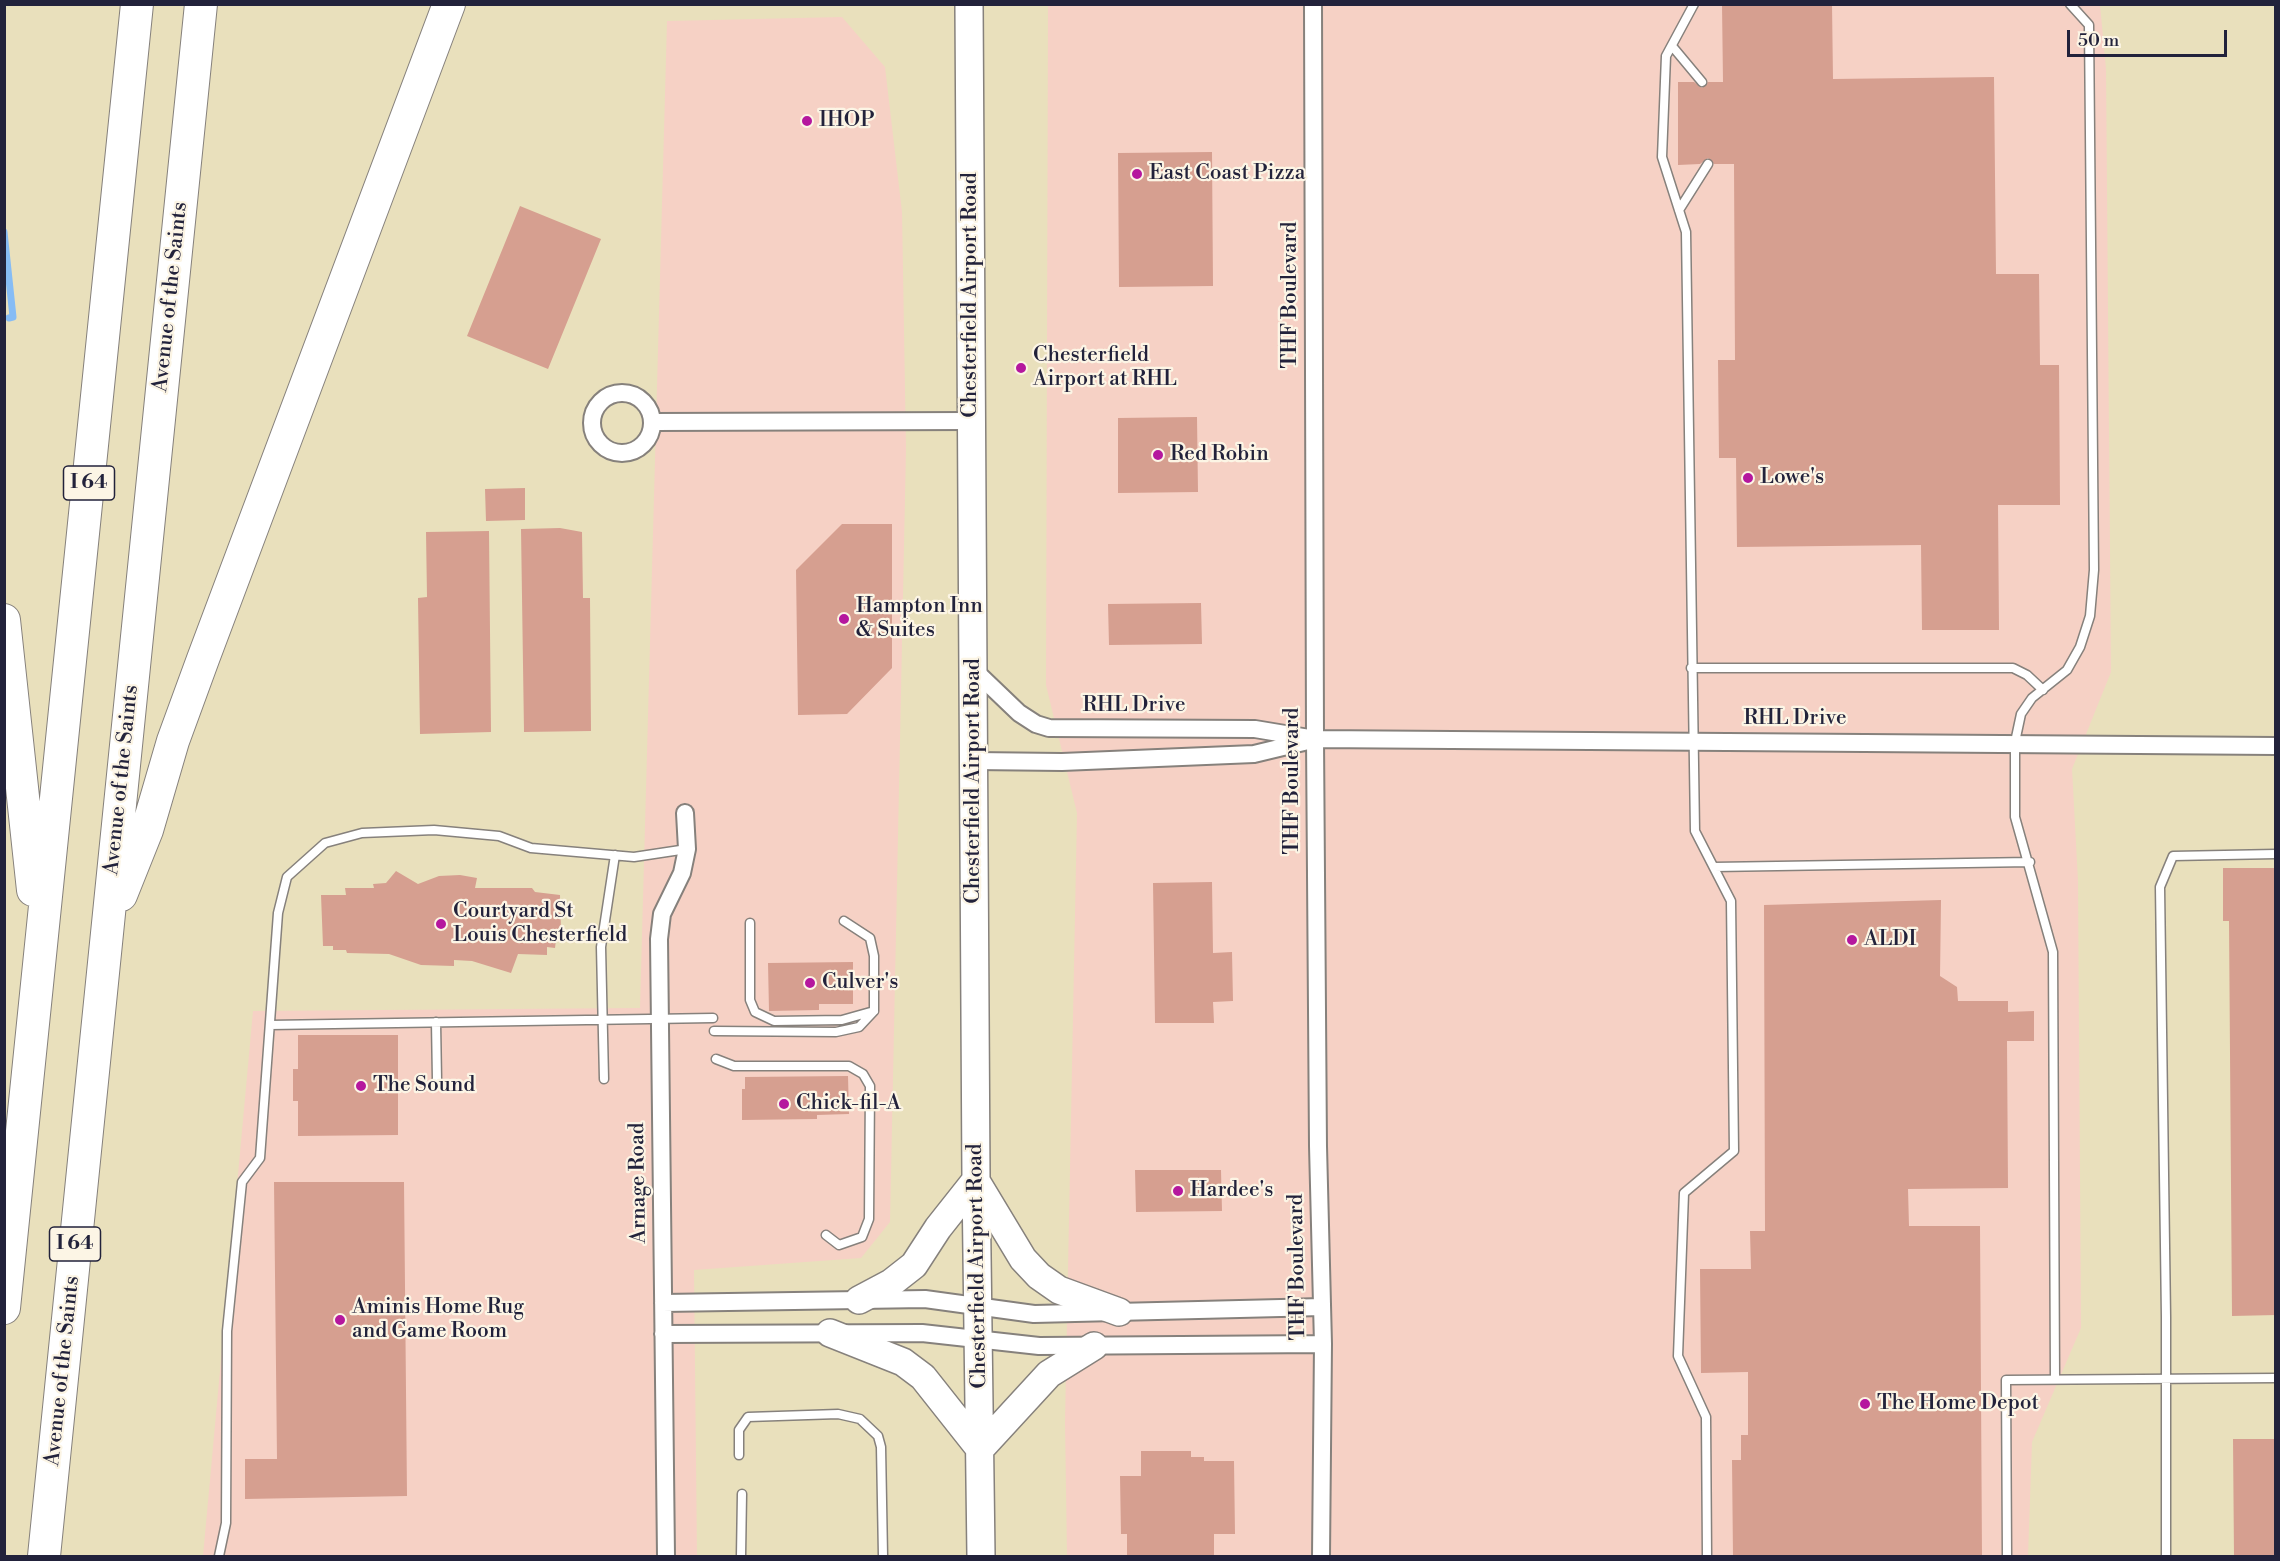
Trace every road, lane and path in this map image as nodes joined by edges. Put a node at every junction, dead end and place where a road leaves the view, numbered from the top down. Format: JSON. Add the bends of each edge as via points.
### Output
{"nodes":[{"id":1,"x":137,"y":4,"type":"edge"},
{"id":2,"x":201,"y":4,"type":"edge"},
{"id":3,"x":449,"y":4,"type":"edge"},
{"id":4,"x":969,"y":4,"type":"edge"},
{"id":5,"x":1313,"y":4,"type":"edge"},
{"id":6,"x":1694,"y":4,"type":"edge"},
{"id":7,"x":2070,"y":4,"type":"edge"},
{"id":8,"x":1672,"y":46,"type":"junction"},
{"id":9,"x":1702,"y":82,"type":"dead end"},
{"id":10,"x":1708,"y":164,"type":"dead end"},
{"id":11,"x":1679,"y":210,"type":"junction"},
{"id":12,"x":972,"y":421,"type":"junction"},
{"id":13,"x":653,"y":422,"type":"dead end"},
{"id":14,"x":4,"y":620,"type":"edge"},
{"id":15,"x":1691,"y":668,"type":"junction"},
{"id":16,"x":973,"y":669,"type":"junction"},
{"id":17,"x":2043,"y":690,"type":"junction"},
{"id":18,"x":1315,"y":739,"type":"junction"},
{"id":19,"x":1692,"y":741,"type":"junction"},
{"id":20,"x":2015,"y":742,"type":"junction"},
{"id":21,"x":2276,"y":746,"type":"edge"},
{"id":22,"x":974,"y":761,"type":"junction"},
{"id":23,"x":685,"y":813,"type":"dead end"},
{"id":24,"x":687,"y":849,"type":"junction"},
{"id":25,"x":2276,"y":854,"type":"edge"},
{"id":26,"x":615,"y":855,"type":"junction"},
{"id":27,"x":2030,"y":862,"type":"junction"},
{"id":28,"x":1714,"y":867,"type":"junction"},
{"id":29,"x":844,"y":921,"type":"dead end"},
{"id":30,"x":750,"y":923,"type":"dead end"},
{"id":31,"x":107,"y":932,"type":"junction"},
{"id":32,"x":40,"y":962,"type":"junction"},
{"id":33,"x":874,"y":1011,"type":"junction"},
{"id":34,"x":713,"y":1017,"type":"dead end"},
{"id":35,"x":660,"y":1019,"type":"junction"},
{"id":36,"x":602,"y":1020,"type":"junction"},
{"id":37,"x":436,"y":1022,"type":"junction"},
{"id":38,"x":270,"y":1025,"type":"junction"},
{"id":39,"x":714,"y":1031,"type":"dead end"},
{"id":40,"x":716,"y":1059,"type":"dead end"},
{"id":41,"x":603,"y":1079,"type":"dead end"},
{"id":42,"x":437,"y":1080,"type":"dead end"},
{"id":43,"x":976,"y":1180,"type":"junction"},
{"id":44,"x":825,"y":1235,"type":"dead end"},
{"id":45,"x":859,"y":1300,"type":"junction"},
{"id":46,"x":663,"y":1303,"type":"junction"},
{"id":47,"x":978,"y":1306,"type":"junction"},
{"id":48,"x":1322,"y":1307,"type":"junction"},
{"id":49,"x":4,"y":1308,"type":"edge"},
{"id":50,"x":1119,"y":1312,"type":"junction"},
{"id":51,"x":830,"y":1333,"type":"junction"},
{"id":52,"x":663,"y":1334,"type":"junction"},
{"id":53,"x":980,"y":1340,"type":"junction"},
{"id":54,"x":1323,"y":1344,"type":"junction"},
{"id":55,"x":1094,"y":1346,"type":"junction"},
{"id":56,"x":2276,"y":1378,"type":"edge"},
{"id":57,"x":2055,"y":1379,"type":"junction"},
{"id":58,"x":2166,"y":1379,"type":"junction"},
{"id":59,"x":980,"y":1449,"type":"junction"},
{"id":60,"x":739,"y":1455,"type":"dead end"},
{"id":61,"x":742,"y":1494,"type":"dead end"},
{"id":62,"x":44,"y":1557,"type":"edge"},
{"id":63,"x":219,"y":1557,"type":"edge"},
{"id":64,"x":666,"y":1557,"type":"edge"},
{"id":65,"x":741,"y":1557,"type":"edge"},
{"id":66,"x":883,"y":1557,"type":"edge"},
{"id":67,"x":981,"y":1557,"type":"edge"},
{"id":68,"x":1321,"y":1557,"type":"edge"},
{"id":69,"x":1707,"y":1557,"type":"edge"},
{"id":70,"x":2007,"y":1557,"type":"edge"},
{"id":71,"x":2166,"y":1557,"type":"edge"}],
"edges":[{"from":1,"to":32,"type":"highway","number":"I 64"},
{"from":2,"to":31,"type":"highway","name":"Avenue of the Saints","number":"I 64"},
{"from":3,"to":31,"type":"highway","via":[[203,659],[147,830]]},
{"from":4,"to":12,"type":"main road","name":"Chesterfield Airport Road"},
{"from":5,"to":18,"type":"street","name":"THF Boulevard"},
{"from":6,"to":8,"type":"lane"},
{"from":7,"to":17,"type":"lane","via":[[2089,25],[2094,570],[2090,616],[2080,646],[2067,670]]},
{"from":8,"to":9,"type":"lane"},
{"from":8,"to":11,"type":"lane","via":[[1666,56],[1662,157]]},
{"from":10,"to":11,"type":"lane"},
{"from":11,"to":15,"type":"lane","via":[[1686,232]]},
{"from":12,"to":13,"type":"street"},
{"from":12,"to":16,"type":"main road","name":"Chesterfield Airport Road"},
{"from":14,"to":32,"type":"highway"},
{"from":15,"to":17,"type":"lane","via":[[2013,668]]},
{"from":15,"to":19,"type":"lane"},
{"from":16,"to":18,"type":"street","name":"RHL Drive","via":[[1019,713],[1049,728],[1255,729]]},
{"from":16,"to":22,"type":"main road","name":"Chesterfield Airport Road"},
{"from":17,"to":20,"type":"lane","via":[[2021,714]]},
{"from":18,"to":19,"type":"street","name":"RHL Drive"},
{"from":18,"to":22,"type":"street","name":"RHL Drive","via":[[1254,754],[1062,762]]},
{"from":18,"to":48,"type":"street","name":"THF Boulevard"},
{"from":19,"to":20,"type":"street","name":"RHL Drive"},
{"from":19,"to":28,"type":"lane","via":[[1695,831]]},
{"from":20,"to":21,"type":"street","name":"RHL Drive"},
{"from":20,"to":27,"type":"lane","via":[[2015,817]]},
{"from":22,"to":43,"type":"main road","name":"Chesterfield Airport Road"},
{"from":23,"to":24,"type":"street","name":"Arnage Road"},
{"from":24,"to":26,"type":"lane"},
{"from":24,"to":35,"type":"street","name":"Arnage Road","via":[[682,873],[662,914]]},
{"from":25,"to":58,"type":"lane","via":[[2173,856],[2160,887]]},
{"from":26,"to":36,"type":"lane","via":[[601,947]]},
{"from":26,"to":38,"type":"lane","via":[[531,848],[499,836],[434,830],[362,833],[325,843],[287,877],[278,913]]},
{"from":27,"to":28,"type":"lane"},
{"from":27,"to":57,"type":"lane","via":[[2053,952]]},
{"from":28,"to":69,"type":"lane","via":[[1731,901],[1734,1150],[1684,1193],[1678,1356],[1706,1417]]},
{"from":29,"to":33,"type":"lane","via":[[870,938],[874,956]]},
{"from":30,"to":33,"type":"lane","via":[[750,1000],[755,1012],[774,1021],[842,1020]]},
{"from":31,"to":62,"type":"highway","name":"Avenue of the Saints","number":"I 64"},
{"from":32,"to":49,"type":"highway","number":"I 64"},
{"from":33,"to":39,"type":"lane","via":[[859,1027],[836,1032]]},
{"from":34,"to":35,"type":"lane"},
{"from":35,"to":36,"type":"lane"},
{"from":35,"to":46,"type":"street","name":"Arnage Road"},
{"from":36,"to":37,"type":"lane"},
{"from":36,"to":41,"type":"lane"},
{"from":37,"to":38,"type":"lane"},
{"from":37,"to":42,"type":"lane"},
{"from":38,"to":63,"type":"lane","via":[[260,1158],[242,1182],[228,1319],[226,1523]]},
{"from":40,"to":44,"type":"lane","via":[[734,1066],[849,1066],[863,1074],[870,1086],[869,1220],[862,1237],[839,1245]]},
{"from":43,"to":45,"type":"main road","via":[[914,1265]]},
{"from":43,"to":47,"type":"main road","name":"Chesterfield Airport Road"},
{"from":43,"to":50,"type":"main road","via":[[1023,1258],[1039,1276],[1059,1290]]},
{"from":45,"to":46,"type":"street"},
{"from":45,"to":47,"type":"street","via":[[926,1299]]},
{"from":46,"to":52,"type":"street","name":"Arnage Road"},
{"from":47,"to":50,"type":"street","via":[[1034,1314]]},
{"from":47,"to":53,"type":"main road","name":"Chesterfield Airport Road"},
{"from":48,"to":50,"type":"street"},
{"from":48,"to":54,"type":"street","name":"THF Boulevard"},
{"from":51,"to":52,"type":"street"},
{"from":51,"to":53,"type":"street","via":[[922,1333]]},
{"from":51,"to":59,"type":"main road","via":[[903,1362],[923,1377]]},
{"from":52,"to":64,"type":"street","name":"Arnage Road"},
{"from":53,"to":55,"type":"street"},
{"from":53,"to":59,"type":"main road","name":"Chesterfield Airport Road"},
{"from":54,"to":55,"type":"street"},
{"from":54,"to":68,"type":"street","name":"THF Boulevard"},
{"from":55,"to":59,"type":"main road","via":[[1049,1374]]},
{"from":56,"to":58,"type":"lane"},
{"from":57,"to":58,"type":"lane"},
{"from":57,"to":70,"type":"lane","via":[[2006,1380]]},
{"from":58,"to":71,"type":"lane"},
{"from":59,"to":67,"type":"main road","name":"Chesterfield Airport Road"},
{"from":60,"to":66,"type":"lane","via":[[739,1430],[748,1417],[838,1414],[860,1419],[878,1436],[881,1447]]},
{"from":61,"to":65,"type":"lane"}]}
